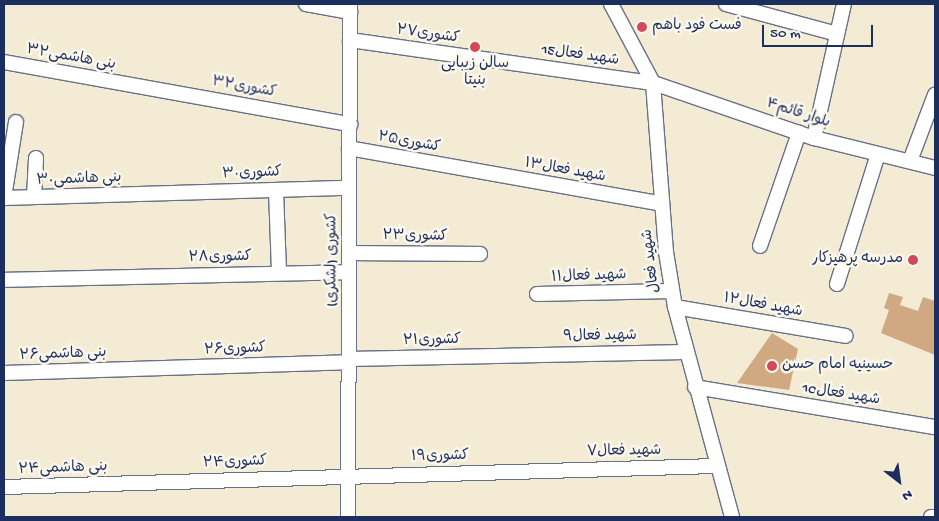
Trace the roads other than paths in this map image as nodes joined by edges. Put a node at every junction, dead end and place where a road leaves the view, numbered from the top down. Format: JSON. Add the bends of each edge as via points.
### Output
{"nodes":[{"id":1,"x":306,"y":4,"type":"edge"},
{"id":2,"x":610,"y":4,"type":"edge"},
{"id":3,"x":726,"y":4,"type":"edge"},
{"id":4,"x":844,"y":4,"type":"edge"},
{"id":5,"x":350,"y":8,"type":"edge"},
{"id":6,"x":837,"y":34,"type":"junction"},
{"id":7,"x":350,"y":40,"type":"junction"},
{"id":8,"x":502,"y":61,"type":"joint"},
{"id":9,"x":4,"y":62,"type":"edge"},
{"id":10,"x":653,"y":83,"type":"junction"},
{"id":11,"x":132,"y":85,"type":"joint"},
{"id":12,"x":935,"y":95,"type":"edge"},
{"id":13,"x":16,"y":122,"type":"dead end"},
{"id":14,"x":350,"y":124,"type":"junction"},
{"id":15,"x":799,"y":133,"type":"junction"},
{"id":16,"x":814,"y":138,"type":"junction"},
{"id":17,"x":349,"y":148,"type":"junction"},
{"id":18,"x":878,"y":154,"type":"junction"},
{"id":19,"x":36,"y":158,"type":"dead end"},
{"id":20,"x":910,"y":161,"type":"junction"},
{"id":21,"x":935,"y":168,"type":"edge"},
{"id":22,"x":462,"y":169,"type":"joint"},
{"id":23,"x":349,"y":188,"type":"junction"},
{"id":24,"x":276,"y":190,"type":"junction"},
{"id":25,"x":155,"y":194,"type":"joint"},
{"id":26,"x":34,"y":197,"type":"junction"},
{"id":27,"x":4,"y":198,"type":"edge"},
{"id":28,"x":662,"y":204,"type":"junction"},
{"id":29,"x":760,"y":246,"type":"dead end"},
{"id":30,"x":349,"y":253,"type":"junction"},
{"id":31,"x":480,"y":254,"type":"dead end"},
{"id":32,"x":349,"y":272,"type":"junction"},
{"id":33,"x":279,"y":273,"type":"junction"},
{"id":34,"x":4,"y":280,"type":"edge"},
{"id":35,"x":837,"y":284,"type":"dead end"},
{"id":36,"x":672,"y":291,"type":"junction"},
{"id":37,"x":537,"y":294,"type":"dead end"},
{"id":38,"x":675,"y":307,"type":"junction"},
{"id":39,"x":846,"y":336,"type":"dead end"},
{"id":40,"x":685,"y":352,"type":"junction"},
{"id":41,"x":516,"y":355,"type":"joint"},
{"id":42,"x":348,"y":361,"type":"junction"},
{"id":43,"x":124,"y":369,"type":"joint"},
{"id":44,"x":4,"y":373,"type":"edge"},
{"id":45,"x":695,"y":387,"type":"junction"},
{"id":46,"x":935,"y":427,"type":"edge"},
{"id":47,"x":717,"y":466,"type":"junction"},
{"id":48,"x":532,"y":471,"type":"joint"},
{"id":49,"x":348,"y":476,"type":"junction"},
{"id":50,"x":124,"y":483,"type":"joint"},
{"id":51,"x":4,"y":487,"type":"edge"},
{"id":52,"x":348,"y":517,"type":"edge"},
{"id":53,"x":732,"y":517,"type":"edge"},
{"id":54,"x":931,"y":517,"type":"edge"},
{"id":55,"x":935,"y":517,"type":"edge"}],
"edges":[{"from":1,"to":5,"type":"street"},
{"from":2,"to":10,"type":"street","name":"شهید فعال"},
{"from":3,"to":6,"type":"street"},
{"from":4,"to":6,"type":"street"},
{"from":5,"to":7,"type":"street","name":"کشوری (لشکری)"},
{"from":6,"to":16,"type":"street"},
{"from":7,"to":8,"type":"street","name":"کشوری۲۷"},
{"from":7,"to":14,"type":"street","name":"کشوری (لشکری)"},
{"from":8,"to":10,"type":"street","name":"15شهید فعال"},
{"from":9,"to":11,"type":"street","name":"بنی هاشمی۳۲"},
{"from":10,"to":15,"type":"street","name":"بلوار قائم۴"},
{"from":10,"to":28,"type":"street","name":"شهید فعال"},
{"from":11,"to":14,"type":"street","name":"کشوری۳۲"},
{"from":12,"to":20,"type":"street"},
{"from":13,"to":27,"type":"street"},
{"from":14,"to":17,"type":"street","name":"کشوری (لشکری)"},
{"from":15,"to":16,"type":"street","name":"بلوار قائم۴"},
{"from":15,"to":29,"type":"street"},
{"from":16,"to":18,"type":"street","name":"بلوار قائم۴"},
{"from":17,"to":22,"type":"street","name":"کشوری۲۵"},
{"from":17,"to":23,"type":"street","name":"کشوری (لشکری)"},
{"from":18,"to":20,"type":"street","name":"بلوار قائم۴"},
{"from":18,"to":35,"type":"street"},
{"from":19,"to":26,"type":"street"},
{"from":20,"to":21,"type":"street","name":"بلوار قائم۴"},
{"from":22,"to":28,"type":"street","name":"شهید فعال۱۳"},
{"from":23,"to":24,"type":"street","name":"کشوری۳۰"},
{"from":23,"to":30,"type":"street","name":"کشوری (لشکری)"},
{"from":24,"to":25,"type":"street","name":"کشوری۳۰"},
{"from":24,"to":33,"type":"street"},
{"from":25,"to":26,"type":"street","name":"بنی هاشمی۳۰"},
{"from":26,"to":27,"type":"street","name":"بنی هاشمی۳۰"},
{"from":28,"to":36,"type":"street","name":"شهید فعال"},
{"from":30,"to":31,"type":"street","name":"کشوری۲۳"},
{"from":30,"to":32,"type":"street","name":"کشوری (لشکری)"},
{"from":32,"to":33,"type":"street","name":"کشوری۲۸"},
{"from":32,"to":42,"type":"street","name":"کشوری (لشکری)"},
{"from":33,"to":34,"type":"street","name":"کشوری۲۸"},
{"from":36,"to":37,"type":"street","name":"شهید فعال۱۱"},
{"from":36,"to":38,"type":"street","name":"شهید فعال"},
{"from":38,"to":39,"type":"street","name":"شهید فعال۱۲"},
{"from":38,"to":40,"type":"street","name":"شهید فعال"},
{"from":40,"to":41,"type":"street","name":"شهید فعال۹"},
{"from":40,"to":45,"type":"street","name":"شهید فعال"},
{"from":41,"to":42,"type":"street","name":"۲۱کشوری"},
{"from":42,"to":43,"type":"street","name":"کشوری۲۶"},
{"from":42,"to":49,"type":"street","name":"کشوری (لشکری)"},
{"from":43,"to":44,"type":"street","name":"بنی هاشمی۲۶"},
{"from":45,"to":46,"type":"street","name":"10شهید فعال"},
{"from":45,"to":47,"type":"street","name":"شهید فعال"},
{"from":47,"to":48,"type":"street","name":"شهید فعال۷"},
{"from":47,"to":53,"type":"street","name":"شهید فعال"},
{"from":48,"to":49,"type":"street","name":"۱۹کشوری"},
{"from":49,"to":50,"type":"street","name":"کشوری۲۴"},
{"from":49,"to":52,"type":"street","name":"کشوری (لشکری)"},
{"from":50,"to":51,"type":"street","name":"بنی هاشمی۲۴"},
{"from":54,"to":55,"type":"street"}]}
